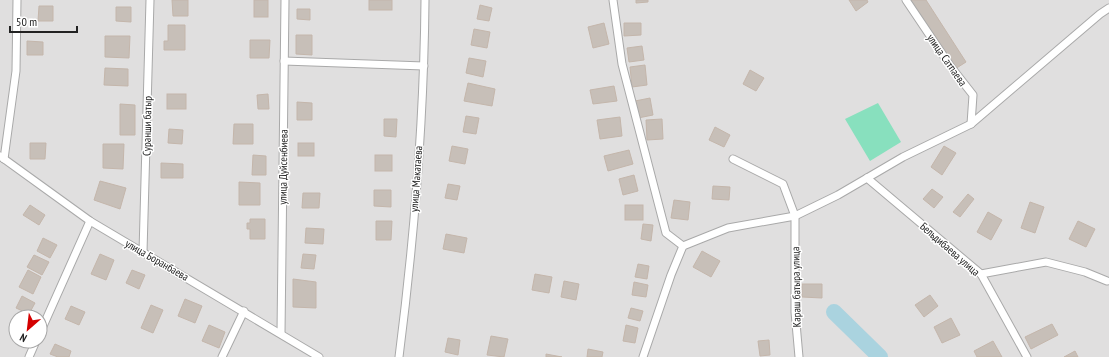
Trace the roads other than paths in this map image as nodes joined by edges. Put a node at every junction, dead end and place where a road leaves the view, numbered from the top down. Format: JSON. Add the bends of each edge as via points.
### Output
{"nodes":[{"id":1,"x":16,"y":0,"type":"edge"},
{"id":2,"x":150,"y":0,"type":"edge"},
{"id":3,"x":284,"y":0,"type":"edge"},
{"id":4,"x":425,"y":0,"type":"edge"},
{"id":5,"x":613,"y":0,"type":"edge"},
{"id":6,"x":906,"y":0,"type":"edge"},
{"id":7,"x":1109,"y":8,"type":"edge"},
{"id":8,"x":284,"y":61,"type":"junction"},
{"id":9,"x":424,"y":66,"type":"junction"},
{"id":10,"x":971,"y":124,"type":"junction"},
{"id":11,"x":2,"y":157,"type":"edge"},
{"id":12,"x":733,"y":159,"type":"dead end"},
{"id":13,"x":867,"y":178,"type":"junction"},
{"id":14,"x":795,"y":216,"type":"junction"},
{"id":15,"x":90,"y":220,"type":"junction"},
{"id":16,"x":683,"y":246,"type":"junction"},
{"id":17,"x":143,"y":252,"type":"junction"},
{"id":18,"x":981,"y":274,"type":"junction"},
{"id":19,"x":1107,"y":281,"type":"dead end"},
{"id":20,"x":244,"y":311,"type":"junction"},
{"id":21,"x":48,"y":315,"type":"edge"},
{"id":22,"x":281,"y":334,"type":"junction"},
{"id":23,"x":222,"y":357,"type":"edge"},
{"id":24,"x":319,"y":357,"type":"edge"},
{"id":25,"x":399,"y":357,"type":"edge"},
{"id":26,"x":643,"y":357,"type":"edge"},
{"id":27,"x":799,"y":357,"type":"edge"},
{"id":28,"x":1027,"y":357,"type":"edge"}],
"edges":[{"from":1,"to":11,"type":"street","via":[[16,72]]},
{"from":2,"to":17,"type":"street","name":"Суранши батыр"},
{"from":3,"to":8,"type":"street","name":"улица Дуйсенбиева"},
{"from":4,"to":9,"type":"street","name":"улица Макатаева"},
{"from":5,"to":16,"type":"street","via":[[622,64],[666,233]]},
{"from":6,"to":10,"type":"street","name":"улица Сатпаева","via":[[973,95]]},
{"from":7,"to":10,"type":"street"},
{"from":8,"to":9,"type":"street"},
{"from":8,"to":22,"type":"street","name":"улица Дуйсенбиева"},
{"from":9,"to":25,"type":"street","name":"улица Макатаева","via":[[412,232]]},
{"from":10,"to":13,"type":"street","via":[[903,157]]},
{"from":11,"to":15,"type":"street","name":"улица Боранбаева"},
{"from":12,"to":14,"type":"street","via":[[783,184]]},
{"from":13,"to":14,"type":"street"},
{"from":13,"to":18,"type":"street","name":"Бельдибаева улица"},
{"from":14,"to":16,"type":"street","via":[[728,228]]},
{"from":14,"to":27,"type":"street","name":"Караш батыра улица","via":[[795,312]]},
{"from":15,"to":17,"type":"street","name":"улица Боранбаева"},
{"from":15,"to":21,"type":"street"},
{"from":16,"to":26,"type":"street"},
{"from":17,"to":20,"type":"street","name":"улица Боранбаева"},
{"from":18,"to":19,"type":"street","via":[[1046,262],[1072,268]]},
{"from":18,"to":28,"type":"street","name":"Бельдибаева улица"},
{"from":20,"to":22,"type":"street","name":"улица Боранбаева"},
{"from":20,"to":23,"type":"street"},
{"from":22,"to":24,"type":"street","name":"улица Боранбаева"}]}
